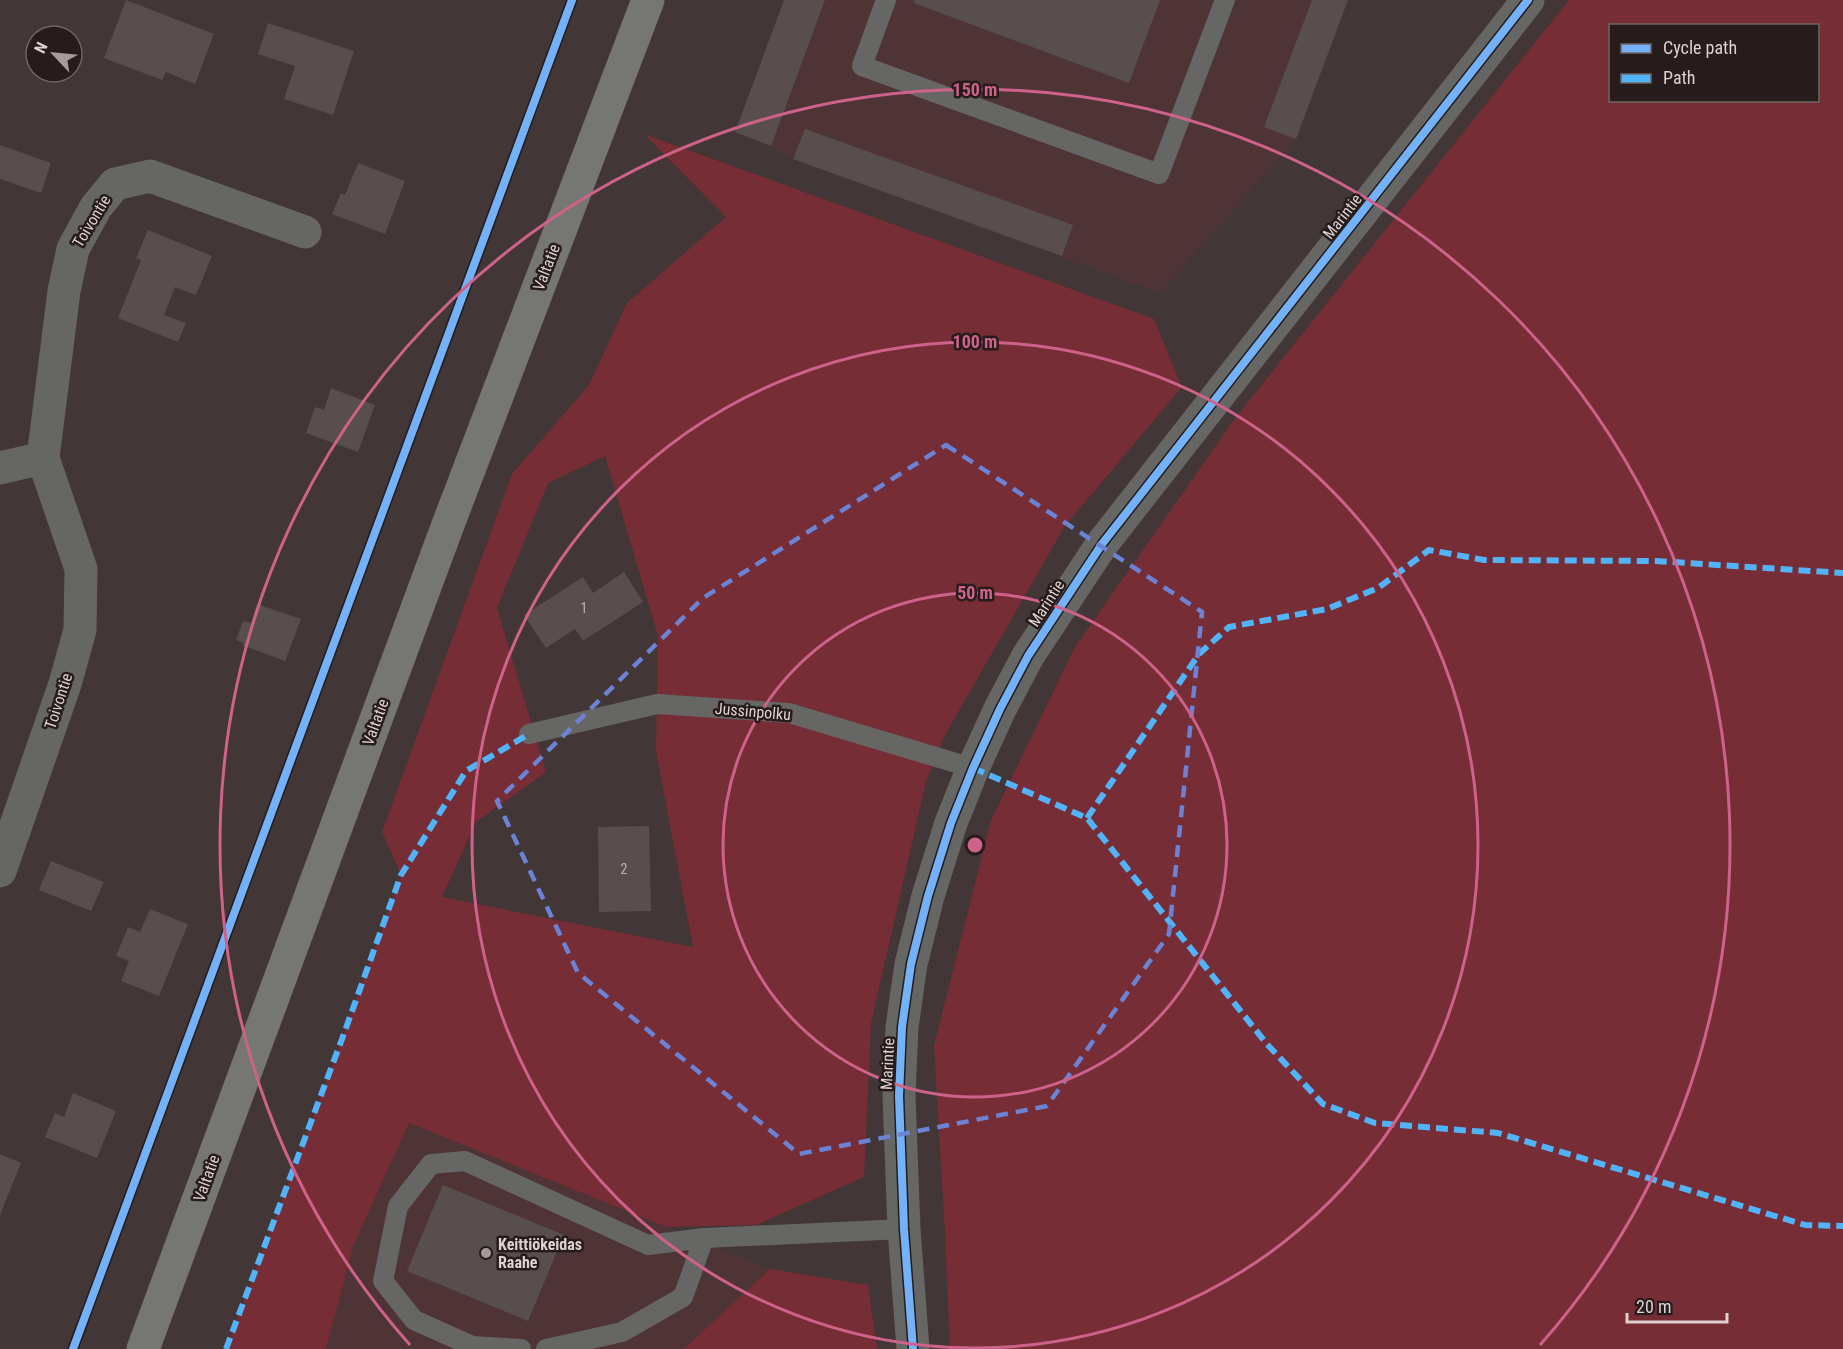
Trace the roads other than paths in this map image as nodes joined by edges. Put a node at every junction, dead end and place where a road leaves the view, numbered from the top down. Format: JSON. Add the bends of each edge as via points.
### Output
{"nodes":[{"id":1,"x":642,"y":0,"type":"edge"},
{"id":2,"x":648,"y":0,"type":"edge"},
{"id":3,"x":886,"y":0,"type":"edge"},
{"id":4,"x":1225,"y":0,"type":"edge"},
{"id":5,"x":1528,"y":0,"type":"edge"},
{"id":6,"x":611,"y":97,"type":"junction"},
{"id":7,"x":305,"y":232,"type":"dead end"},
{"id":8,"x":44,"y":458,"type":"junction"},
{"id":9,"x":0,"y":468,"type":"edge"},
{"id":10,"x":529,"y":735,"type":"dead end"},
{"id":11,"x":973,"y":768,"type":"junction"},
{"id":12,"x":0,"y":871,"type":"edge"},
{"id":13,"x":904,"y":1229,"type":"junction"},
{"id":14,"x":704,"y":1238,"type":"junction"},
{"id":15,"x":142,"y":1349,"type":"edge"},
{"id":16,"x":521,"y":1349,"type":"edge"},
{"id":17,"x":546,"y":1349,"type":"edge"},
{"id":18,"x":913,"y":1349,"type":"edge"}],
"edges":[{"from":1,"to":6,"type":"highway","name":"Valtatie"},
{"from":2,"to":6,"type":"highway","name":"Valtatie"},
{"from":3,"to":4,"type":"lane","via":[[862,66],[1159,174]]},
{"from":5,"to":11,"type":"street","name":"Marintie","via":[[1102,544],[1028,656]]},
{"from":6,"to":15,"type":"highway","name":"Valtatie"},
{"from":7,"to":8,"type":"street","name":"Toivontie","via":[[150,176],[115,184],[96,207],[73,249],[64,291]]},
{"from":8,"to":9,"type":"street"},
{"from":8,"to":12,"type":"street","name":"Toivontie","via":[[81,569],[80,630]]},
{"from":10,"to":11,"type":"lane","name":"Jussinpolku","via":[[657,704],[789,713]]},
{"from":11,"to":13,"type":"street","name":"Marintie","via":[[928,896],[902,1028],[899,1096]]},
{"from":13,"to":14,"type":"lane"},
{"from":13,"to":18,"type":"street","name":"Marintie"},
{"from":14,"to":16,"type":"lane","via":[[648,1245],[465,1161],[431,1164],[398,1206],[383,1281],[414,1320],[472,1346]]},
{"from":14,"to":17,"type":"lane","via":[[683,1297],[622,1332]]}]}
